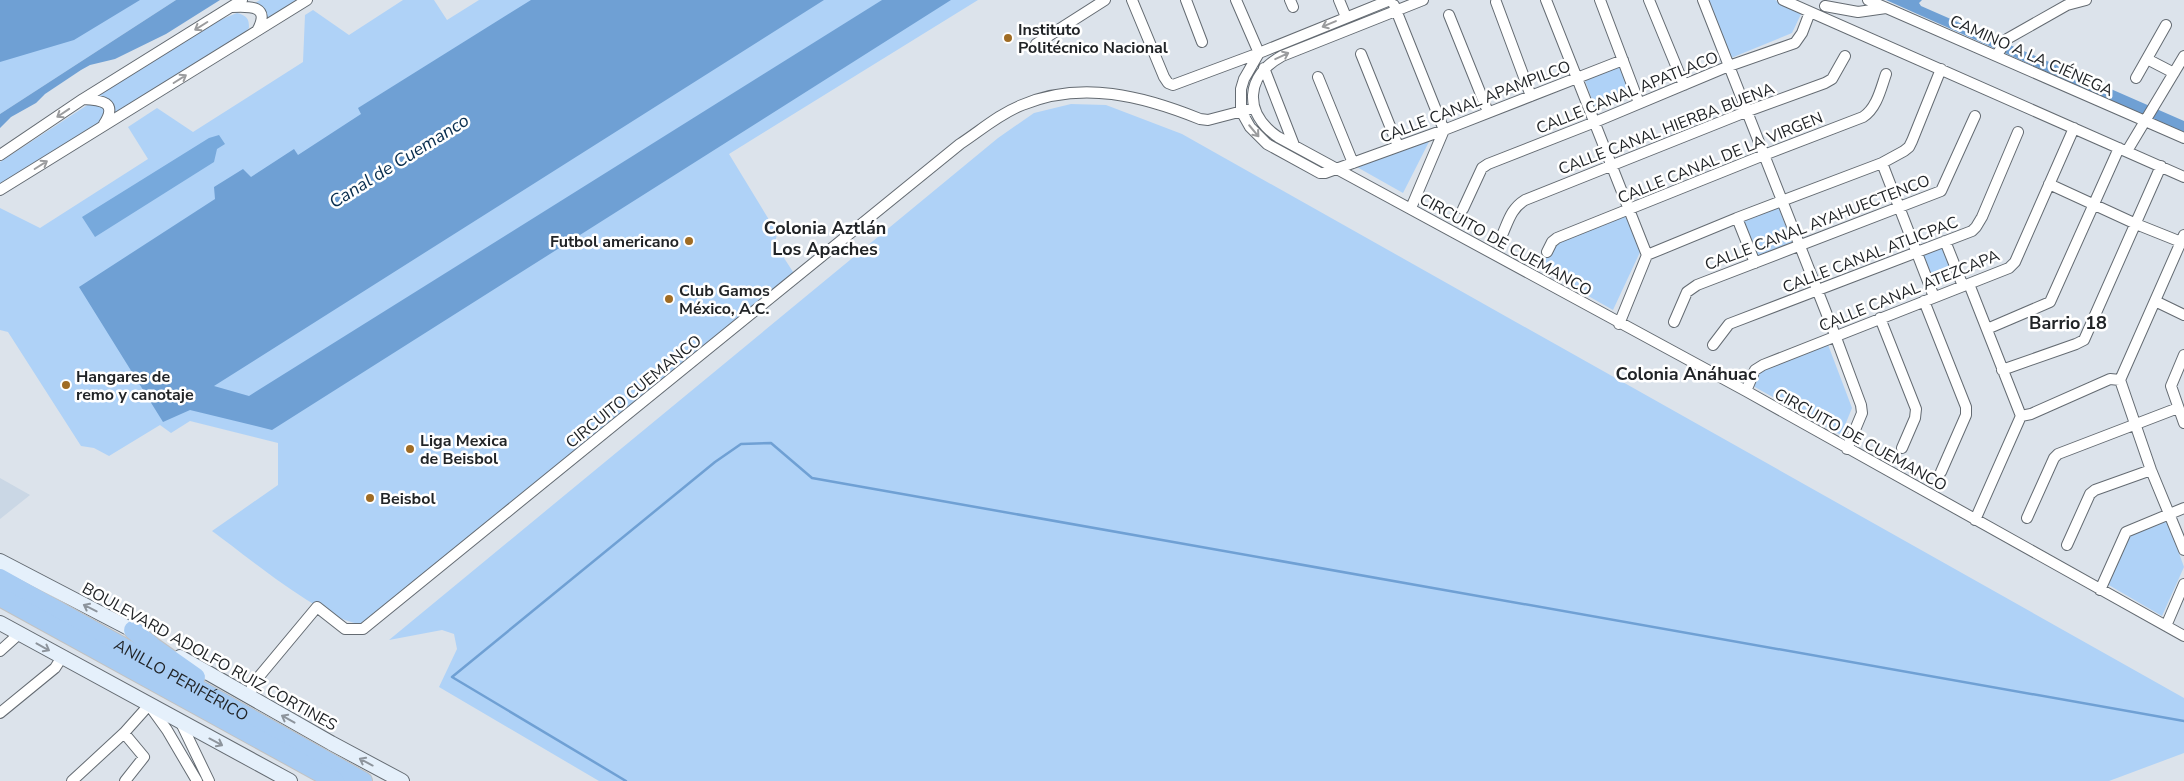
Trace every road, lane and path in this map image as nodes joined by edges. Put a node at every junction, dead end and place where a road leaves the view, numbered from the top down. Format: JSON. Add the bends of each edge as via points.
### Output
{"nodes":[{"id":1,"x":242,"y":0,"type":"edge"},
{"id":2,"x":307,"y":0,"type":"edge"},
{"id":3,"x":1105,"y":0,"type":"edge"},
{"id":4,"x":1132,"y":0,"type":"edge"},
{"id":5,"x":1186,"y":0,"type":"edge"},
{"id":6,"x":1236,"y":0,"type":"edge"},
{"id":7,"x":1339,"y":0,"type":"edge"},
{"id":8,"x":1391,"y":0,"type":"edge"},
{"id":9,"x":1423,"y":0,"type":"edge"},
{"id":10,"x":1546,"y":0,"type":"edge"},
{"id":11,"x":1600,"y":0,"type":"edge"},
{"id":12,"x":1649,"y":0,"type":"edge"},
{"id":13,"x":1703,"y":0,"type":"edge"},
{"id":14,"x":1783,"y":0,"type":"edge"},
{"id":15,"x":1868,"y":0,"type":"edge"},
{"id":16,"x":2086,"y":0,"type":"edge"},
{"id":17,"x":1496,"y":2,"type":"dead end"},
{"id":18,"x":1824,"y":3,"type":"edge"},
{"id":19,"x":231,"y":7,"type":"junction"},
{"id":20,"x":1886,"y":8,"type":"junction"},
{"id":21,"x":1396,"y":10,"type":"junction"},
{"id":22,"x":1810,"y":12,"type":"junction"},
{"id":23,"x":1449,"y":15,"type":"dead end"},
{"id":24,"x":1821,"y":16,"type":"junction"},
{"id":25,"x":1346,"y":17,"type":"junction"},
{"id":26,"x":2166,"y":25,"type":"dead end"},
{"id":27,"x":257,"y":32,"type":"junction"},
{"id":28,"x":1202,"y":42,"type":"dead end"},
{"id":29,"x":1036,"y":44,"type":"dead end"},
{"id":30,"x":1258,"y":53,"type":"junction"},
{"id":31,"x":1361,"y":54,"type":"dead end"},
{"id":32,"x":1997,"y":55,"type":"junction"},
{"id":33,"x":1845,"y":56,"type":"dead end"},
{"id":34,"x":2184,"y":56,"type":"edge"},
{"id":35,"x":2147,"y":59,"type":"junction"},
{"id":36,"x":1622,"y":60,"type":"junction"},
{"id":37,"x":1729,"y":66,"type":"junction"},
{"id":38,"x":1264,"y":68,"type":"junction"},
{"id":39,"x":1941,"y":69,"type":"junction"},
{"id":40,"x":2174,"y":73,"type":"junction"},
{"id":41,"x":1886,"y":74,"type":"dead end"},
{"id":42,"x":1318,"y":77,"type":"dead end"},
{"id":43,"x":2136,"y":78,"type":"dead end"},
{"id":44,"x":1576,"y":79,"type":"junction"},
{"id":45,"x":1684,"y":85,"type":"junction"},
{"id":46,"x":1531,"y":96,"type":"junction"},
{"id":47,"x":83,"y":99,"type":"junction"},
{"id":48,"x":1639,"y":103,"type":"junction"},
{"id":49,"x":1254,"y":108,"type":"junction"},
{"id":50,"x":1241,"y":111,"type":"junction"},
{"id":51,"x":1748,"y":111,"type":"junction"},
{"id":52,"x":1488,"y":112,"type":"junction"},
{"id":53,"x":1974,"y":116,"type":"dead end"},
{"id":54,"x":2146,"y":120,"type":"junction"},
{"id":55,"x":1595,"y":122,"type":"junction"},
{"id":56,"x":102,"y":127,"type":"junction"},
{"id":57,"x":2074,"y":128,"type":"junction"},
{"id":58,"x":1444,"y":130,"type":"junction"},
{"id":59,"x":2018,"y":132,"type":"dead end"},
{"id":60,"x":2184,"y":138,"type":"edge"},
{"id":61,"x":1294,"y":145,"type":"junction"},
{"id":62,"x":1398,"y":146,"type":"junction"},
{"id":63,"x":2123,"y":150,"type":"junction"},
{"id":64,"x":1764,"y":154,"type":"junction"},
{"id":65,"x":0,"y":155,"type":"edge"},
{"id":66,"x":1353,"y":163,"type":"junction"},
{"id":67,"x":1882,"y":163,"type":"junction"},
{"id":68,"x":1612,"y":165,"type":"junction"},
{"id":69,"x":2161,"y":166,"type":"junction"},
{"id":70,"x":1338,"y":169,"type":"junction"},
{"id":71,"x":2184,"y":177,"type":"edge"},
{"id":72,"x":2049,"y":184,"type":"junction"},
{"id":73,"x":0,"y":190,"type":"edge"},
{"id":74,"x":1782,"y":201,"type":"junction"},
{"id":75,"x":2093,"y":205,"type":"junction"},
{"id":76,"x":1411,"y":208,"type":"junction"},
{"id":77,"x":1463,"y":209,"type":"dead end"},
{"id":78,"x":1900,"y":209,"type":"junction"},
{"id":79,"x":1629,"y":210,"type":"junction"},
{"id":80,"x":1737,"y":218,"type":"junction"},
{"id":81,"x":2136,"y":224,"type":"junction"},
{"id":82,"x":1503,"y":233,"type":"dead end"},
{"id":83,"x":2182,"y":238,"type":"edge"},
{"id":84,"x":1945,"y":241,"type":"junction"},
{"id":85,"x":1799,"y":246,"type":"junction"},
{"id":86,"x":1547,"y":252,"type":"dead end"},
{"id":87,"x":1916,"y":252,"type":"junction"},
{"id":88,"x":1647,"y":255,"type":"junction"},
{"id":89,"x":1755,"y":263,"type":"junction"},
{"id":90,"x":1966,"y":285,"type":"junction"},
{"id":91,"x":1817,"y":291,"type":"junction"},
{"id":92,"x":1934,"y":297,"type":"junction"},
{"id":93,"x":1924,"y":301,"type":"junction"},
{"id":94,"x":2155,"y":301,"type":"junction"},
{"id":95,"x":2184,"y":315,"type":"edge"},
{"id":96,"x":1880,"y":318,"type":"junction"},
{"id":97,"x":1674,"y":322,"type":"dead end"},
{"id":98,"x":1619,"y":324,"type":"junction"},
{"id":99,"x":1987,"y":329,"type":"junction"},
{"id":100,"x":1836,"y":335,"type":"junction"},
{"id":101,"x":1713,"y":345,"type":"dead end"},
{"id":102,"x":2184,"y":356,"type":"edge"},
{"id":103,"x":2002,"y":370,"type":"junction"},
{"id":104,"x":2120,"y":380,"type":"junction"},
{"id":105,"x":1746,"y":391,"type":"junction"},
{"id":106,"x":2178,"y":408,"type":"junction"},
{"id":107,"x":2021,"y":416,"type":"junction"},
{"id":108,"x":2184,"y":422,"type":"edge"},
{"id":109,"x":2134,"y":425,"type":"junction"},
{"id":110,"x":1902,"y":448,"type":"dead end"},
{"id":111,"x":1847,"y":449,"type":"junction"},
{"id":112,"x":2151,"y":470,"type":"junction"},
{"id":113,"x":1941,"y":472,"type":"dead end"},
{"id":114,"x":2184,"y":508,"type":"edge"},
{"id":115,"x":2170,"y":513,"type":"junction"},
{"id":116,"x":2027,"y":518,"type":"dead end"},
{"id":117,"x":1975,"y":520,"type":"junction"},
{"id":118,"x":2067,"y":545,"type":"dead end"},
{"id":119,"x":2184,"y":550,"type":"edge"},
{"id":120,"x":0,"y":561,"type":"edge"},
{"id":121,"x":0,"y":578,"type":"edge"},
{"id":122,"x":2184,"y":584,"type":"edge"},
{"id":123,"x":2100,"y":590,"type":"junction"},
{"id":124,"x":0,"y":597,"type":"edge"},
{"id":125,"x":0,"y":623,"type":"edge"},
{"id":126,"x":2166,"y":626,"type":"junction"},
{"id":127,"x":133,"y":630,"type":"junction"},
{"id":128,"x":19,"y":634,"type":"junction"},
{"id":129,"x":2184,"y":636,"type":"edge"},
{"id":130,"x":0,"y":651,"type":"edge"},
{"id":131,"x":62,"y":657,"type":"junction"},
{"id":132,"x":254,"y":682,"type":"junction"},
{"id":133,"x":236,"y":689,"type":"junction"},
{"id":134,"x":255,"y":700,"type":"junction"},
{"id":135,"x":223,"y":703,"type":"junction"},
{"id":136,"x":149,"y":705,"type":"junction"},
{"id":137,"x":0,"y":713,"type":"edge"},
{"id":138,"x":181,"y":723,"type":"junction"},
{"id":139,"x":124,"y":733,"type":"junction"},
{"id":140,"x":197,"y":756,"type":"junction"},
{"id":141,"x":186,"y":762,"type":"junction"},
{"id":142,"x":72,"y":781,"type":"edge"},
{"id":143,"x":125,"y":781,"type":"edge"},
{"id":144,"x":196,"y":781,"type":"edge"},
{"id":145,"x":209,"y":781,"type":"edge"},
{"id":146,"x":290,"y":781,"type":"edge"},
{"id":147,"x":335,"y":781,"type":"edge"},
{"id":148,"x":363,"y":781,"type":"edge"},
{"id":149,"x":402,"y":781,"type":"edge"}],
"edges":[{"from":1,"to":19,"type":"street"},
{"from":2,"to":27,"type":"street"},
{"from":3,"to":29,"type":"street"},
{"from":4,"to":30,"type":"street","via":[[1168,83],[1173,85]]},
{"from":5,"to":28,"type":"street"},
{"from":6,"to":30,"type":"street"},
{"from":7,"to":25,"type":"street"},
{"from":8,"to":21,"type":"street"},
{"from":8,"to":25,"type":"street"},
{"from":9,"to":21,"type":"street"},
{"from":10,"to":44,"type":"street"},
{"from":11,"to":36,"type":"street"},
{"from":12,"to":45,"type":"street"},
{"from":13,"to":37,"type":"street"},
{"from":14,"to":22,"type":"street"},
{"from":15,"to":20,"type":"street","name":"CAMINO A LA CIÉNEGA"},
{"from":16,"to":32,"type":"street","via":[[2061,8],[2007,40]]},
{"from":17,"to":46,"type":"street"},
{"from":18,"to":20,"type":"street","via":[[1858,12]]},
{"from":18,"to":24,"type":"street"},
{"from":19,"to":27,"type":"street","via":[[258,9],[262,22]]},
{"from":19,"to":47,"type":"street","one_way":true},
{"from":20,"to":32,"type":"street","name":"CAMINO A LA CIÉNEGA"},
{"from":38,"to":21,"type":"street","one_way":true,"via":[[1282,56]]},
{"from":21,"to":58,"type":"street"},
{"from":22,"to":24,"type":"street"},
{"from":22,"to":37,"type":"street","name":"CALLE CANAL APATLACO","via":[[1795,43]]},
{"from":23,"to":52,"type":"street"},
{"from":24,"to":39,"type":"street"},
{"from":25,"to":30,"type":"street","one_way":true},
{"from":26,"to":35,"type":"street"},
{"from":56,"to":27,"type":"street","one_way":true},
{"from":30,"to":50,"type":"street","via":[[1244,78]]},
{"from":31,"to":62,"type":"street"},
{"from":32,"to":54,"type":"street","name":"CAMINO A LA CIÉNEGA"},
{"from":33,"to":51,"type":"street","name":"CALLE CANAL HIERBA BUENA","via":[[1832,79],[1825,83]]},
{"from":34,"to":40,"type":"street"},
{"from":35,"to":40,"type":"street"},
{"from":35,"to":43,"type":"street"},
{"from":36,"to":44,"type":"street","name":"CALLE CANAL APAMPILCO"},
{"from":36,"to":48,"type":"street"},
{"from":37,"to":45,"type":"street","name":"CALLE CANAL APATLACO"},
{"from":37,"to":51,"type":"street"},
{"from":38,"to":49,"type":"street","via":[[1256,81]]},
{"from":38,"to":61,"type":"street"},
{"from":39,"to":57,"type":"street"},
{"from":39,"to":67,"type":"street","via":[[1909,147]]},
{"from":40,"to":54,"type":"street"},
{"from":41,"to":64,"type":"street","name":"CALLE CANAL DE LA VIRGEN","via":[[1870,113],[1864,117]]},
{"from":42,"to":66,"type":"street"},
{"from":44,"to":46,"type":"street","name":"CALLE CANAL APAMPILCO"},
{"from":44,"to":55,"type":"street"},
{"from":45,"to":48,"type":"street","name":"CALLE CANAL APATLACO"},
{"from":46,"to":52,"type":"street","name":"CALLE CANAL APAMPILCO"},
{"from":47,"to":56,"type":"street","via":[[99,100],[110,108],[110,115]]},
{"from":47,"to":65,"type":"street","one_way":true},
{"from":48,"to":55,"type":"street","name":"CALLE CANAL APATLACO"},
{"from":49,"to":50,"type":"street","name":"CIRCUITO CUEMANCO"},
{"from":49,"to":61,"type":"street","name":"CIRCUITO DE CUEMANCO","via":[[1265,126]]},
{"from":50,"to":70,"type":"street","one_way":true,"via":[[1250,127],[1267,144],[1320,173]]},
{"from":50,"to":132,"type":"street","name":"CIRCUITO CUEMANCO","via":[[1208,120],[1135,96],[1080,93],[1038,99],[1002,115],[960,144],[364,629],[345,629],[316,606]]},
{"from":51,"to":64,"type":"street"},
{"from":51,"to":68,"type":"street","name":"CALLE CANAL HIERBA BUENA"},
{"from":52,"to":58,"type":"street","name":"CALLE CANAL APAMPILCO"},
{"from":53,"to":78,"type":"street","name":"CALLE CANAL AYAHUECTENCO","via":[[1941,192]]},
{"from":54,"to":60,"type":"street","name":"CAMINO A LA CIÉNEGA"},
{"from":54,"to":63,"type":"street"},
{"from":55,"to":68,"type":"street"},
{"from":55,"to":77,"type":"street","name":"CALLE CANAL APATLACO","via":[[1488,164],[1482,168]]},
{"from":73,"to":56,"type":"street","one_way":true},
{"from":57,"to":63,"type":"street"},
{"from":57,"to":72,"type":"street","name":"CALLE CANAL ATEZCAPA"},
{"from":58,"to":62,"type":"street","name":"CALLE CANAL APAMPILCO"},
{"from":58,"to":76,"type":"street"},
{"from":59,"to":84,"type":"street","name":"CALLE CANAL ATLICPAC","via":[[1976,227]]},
{"from":61,"to":70,"type":"street","name":"CIRCUITO DE CUEMANCO"},
{"from":62,"to":66,"type":"street","name":"CALLE CANAL APAMPILCO"},
{"from":63,"to":69,"type":"street"},
{"from":63,"to":75,"type":"street"},
{"from":64,"to":74,"type":"street"},
{"from":64,"to":79,"type":"street","name":"CALLE CANAL DE LA VIRGEN"},
{"from":66,"to":70,"type":"street","name":"CALLE CANAL APAMPILCO"},
{"from":67,"to":74,"type":"street"},
{"from":67,"to":78,"type":"street"},
{"from":68,"to":79,"type":"street"},
{"from":68,"to":82,"type":"street","name":"CALLE CANAL HIERBA BUENA","via":[[1516,205]]},
{"from":69,"to":71,"type":"street"},
{"from":69,"to":81,"type":"street"},
{"from":70,"to":76,"type":"street","name":"CIRCUITO DE CUEMANCO"},
{"from":72,"to":75,"type":"street"},
{"from":72,"to":90,"type":"street","name":"CALLE CANAL ATEZCAPA","via":[[2015,262],[2009,268]]},
{"from":74,"to":80,"type":"street"},
{"from":74,"to":85,"type":"street"},
{"from":75,"to":81,"type":"street"},
{"from":75,"to":99,"type":"street","via":[[2050,302]]},
{"from":76,"to":98,"type":"street","name":"CIRCUITO DE CUEMANCO"},
{"from":78,"to":85,"type":"street","name":"CALLE CANAL AYAHUECTENCO"},
{"from":78,"to":87,"type":"street"},
{"from":79,"to":86,"type":"street","name":"CALLE CANAL DE LA VIRGEN","via":[[1556,238]]},
{"from":79,"to":88,"type":"street"},
{"from":80,"to":88,"type":"street"},
{"from":80,"to":89,"type":"street"},
{"from":81,"to":83,"type":"street"},
{"from":81,"to":103,"type":"street","via":[[2084,340]]},
{"from":83,"to":94,"type":"street"},
{"from":84,"to":87,"type":"street","name":"CALLE CANAL ATLICPAC"},
{"from":84,"to":90,"type":"street"},
{"from":85,"to":89,"type":"street","name":"CALLE CANAL AYAHUECTENCO"},
{"from":85,"to":91,"type":"street"},
{"from":87,"to":91,"type":"street","name":"CALLE CANAL ATLICPAC"},
{"from":87,"to":92,"type":"street"},
{"from":88,"to":98,"type":"street"},
{"from":89,"to":97,"type":"street","name":"CALLE CANAL AYAHUECTENCO","via":[[1691,288]]},
{"from":90,"to":92,"type":"street","name":"CALLE CANAL ATEZCAPA"},
{"from":90,"to":99,"type":"street"},
{"from":91,"to":100,"type":"street"},
{"from":91,"to":101,"type":"street","name":"CALLE CANAL ATLICPAC","via":[[1729,324]]},
{"from":92,"to":93,"type":"street","name":"CALLE CANAL ATEZCAPA"},
{"from":93,"to":96,"type":"street","name":"CALLE CANAL ATEZCAPA"},
{"from":93,"to":113,"type":"street","via":[[1966,407],[1966,415]]},
{"from":94,"to":95,"type":"street"},
{"from":94,"to":104,"type":"street"},
{"from":96,"to":100,"type":"street","name":"CALLE CANAL ATEZCAPA"},
{"from":96,"to":110,"type":"street","via":[[1916,409]]},
{"from":98,"to":105,"type":"street","name":"CIRCUITO DE CUEMANCO"},
{"from":99,"to":103,"type":"street"},
{"from":100,"to":105,"type":"street","name":"CALLE CANAL ATEZCAPA","via":[[1762,365],[1755,370]]},
{"from":100,"to":111,"type":"street","via":[[1862,413]]},
{"from":102,"to":106,"type":"street","via":[[2171,386]]},
{"from":103,"to":107,"type":"street"},
{"from":104,"to":107,"type":"street","via":[[2110,379]]},
{"from":104,"to":109,"type":"street"},
{"from":105,"to":111,"type":"street","name":"CIRCUITO DE CUEMANCO"},
{"from":106,"to":108,"type":"street"},
{"from":106,"to":109,"type":"street"},
{"from":107,"to":117,"type":"street"},
{"from":109,"to":112,"type":"street"},
{"from":109,"to":116,"type":"street","via":[[2058,454]]},
{"from":111,"to":117,"type":"street","name":"CIRCUITO DE CUEMANCO"},
{"from":112,"to":115,"type":"street"},
{"from":112,"to":118,"type":"street","via":[[2090,494]]},
{"from":114,"to":115,"type":"street"},
{"from":115,"to":119,"type":"street"},
{"from":115,"to":123,"type":"street","via":[[2123,535]]},
{"from":117,"to":123,"type":"street","name":"CIRCUITO DE CUEMANCO"},
{"from":127,"to":120,"type":"main road","name":"BOULEVARD ADOLFO RUIZ CORTINES","one_way":true},
{"from":121,"to":135,"type":"highway","name":"ANILLO PERIFÉRICO"},
{"from":122,"to":126,"type":"street"},
{"from":123,"to":126,"type":"street","name":"CIRCUITO DE CUEMANCO"},
{"from":124,"to":147,"type":"highway","name":"ANILLO PERIFÉRICO"},
{"from":125,"to":128,"type":"main road"},
{"from":126,"to":129,"type":"street","name":"CIRCUITO DE CUEMANCO"},
{"from":127,"to":133,"type":"main road","name":"BOULEVARD ADOLFO RUIZ CORTINES"},
{"from":127,"to":135,"type":"highway","via":[[200,680]]},
{"from":128,"to":130,"type":"street"},
{"from":128,"to":131,"type":"main road","one_way":true},
{"from":131,"to":136,"type":"main road"},
{"from":131,"to":137,"type":"street","via":[[55,668]]},
{"from":132,"to":133,"type":"street","name":"CIRCUITO CUEMANCO"},
{"from":132,"to":134,"type":"street","via":[[251,691]]},
{"from":133,"to":134,"type":"main road","name":"BOULEVARD ADOLFO RUIZ CORTINES"},
{"from":149,"to":134,"type":"main road","name":"BOULEVARD ADOLFO RUIZ CORTINES","one_way":true},
{"from":135,"to":148,"type":"highway","name":"ANILLO PERIFÉRICO"},
{"from":136,"to":138,"type":"main road"},
{"from":136,"to":139,"type":"street"},
{"from":136,"to":141,"type":"street"},
{"from":138,"to":140,"type":"street"},
{"from":138,"to":146,"type":"main road","one_way":true},
{"from":139,"to":142,"type":"street"},
{"from":139,"to":143,"type":"street","via":[[144,757]]},
{"from":140,"to":141,"type":"street"},
{"from":140,"to":145,"type":"street"},
{"from":141,"to":144,"type":"street"}]}
